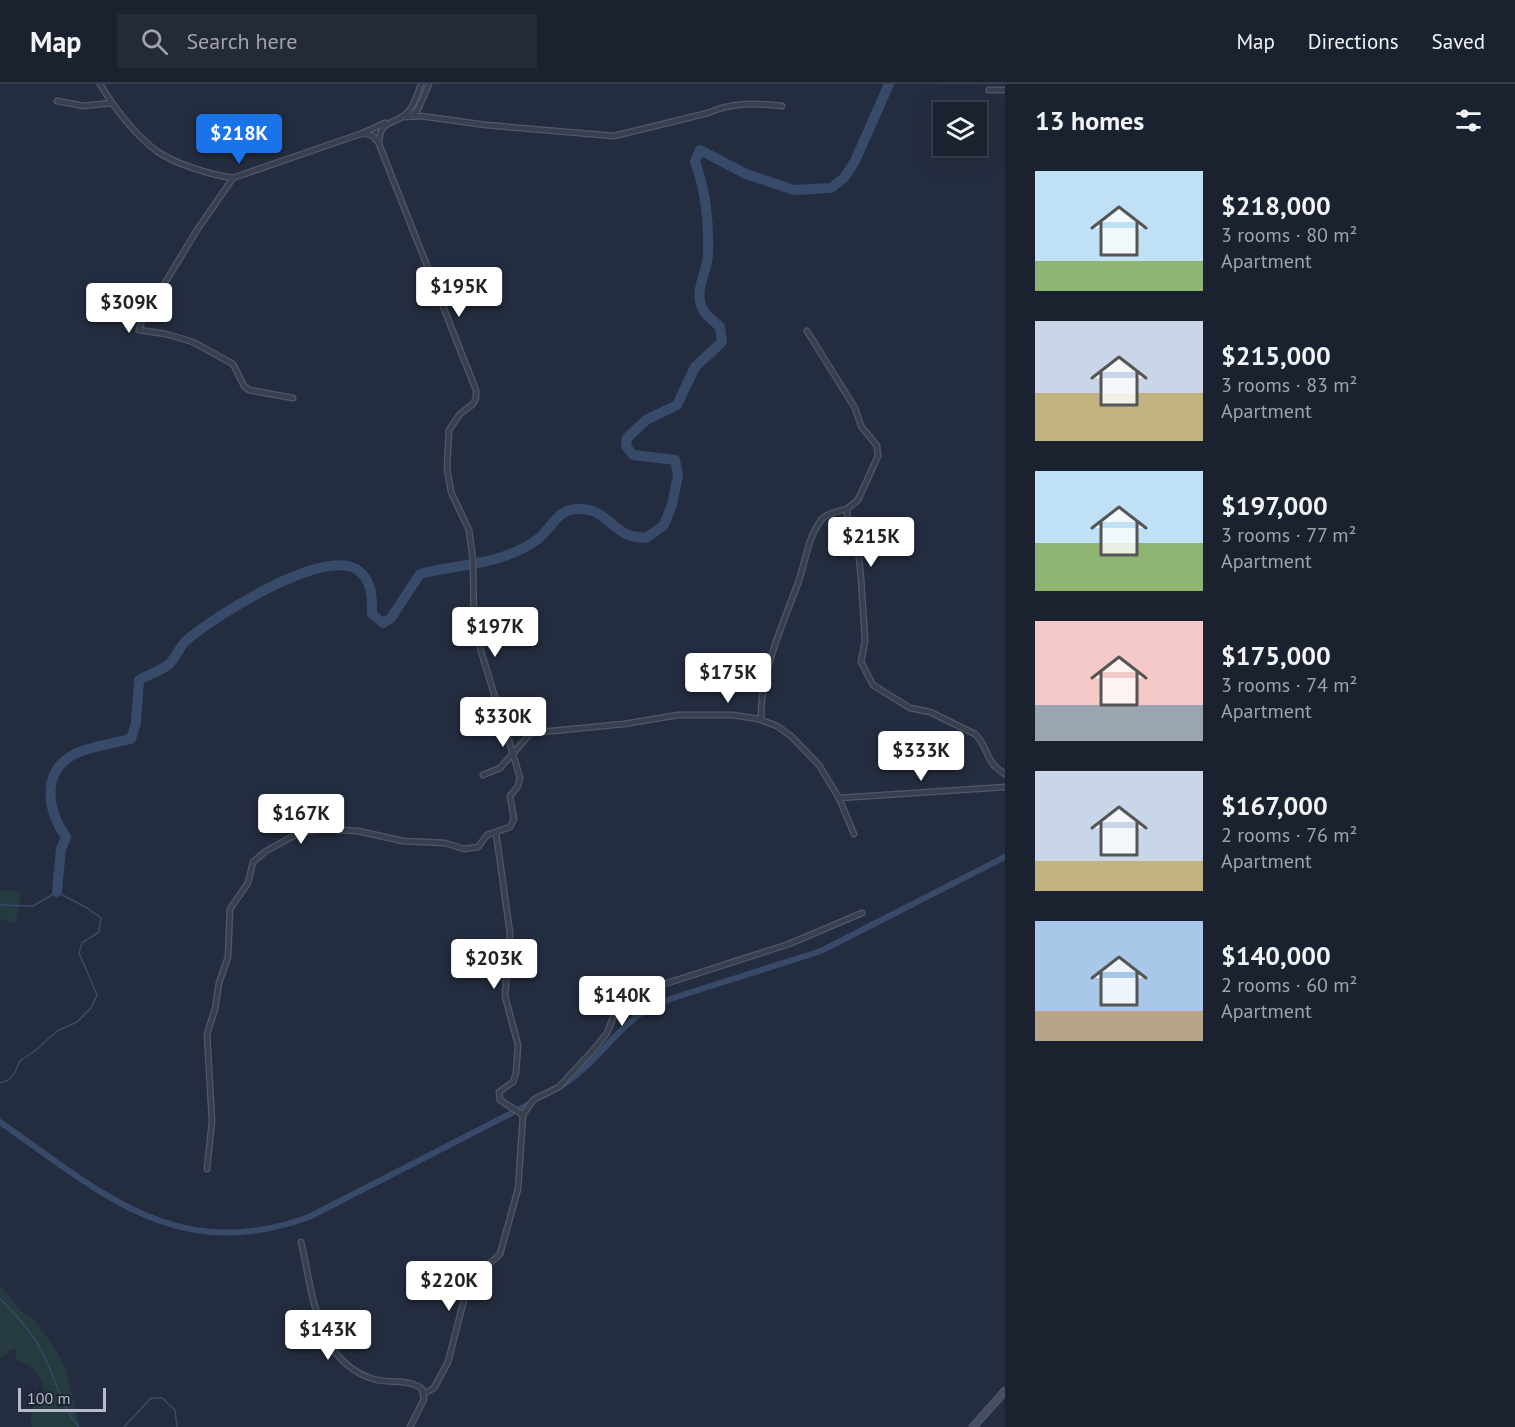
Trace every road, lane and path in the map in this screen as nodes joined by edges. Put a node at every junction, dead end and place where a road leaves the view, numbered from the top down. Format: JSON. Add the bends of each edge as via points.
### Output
{"nodes":[{"id":1,"x":100,"y":84,"type":"edge"},
{"id":2,"x":421,"y":84,"type":"edge"},
{"id":3,"x":429,"y":84,"type":"edge"},
{"id":4,"x":989,"y":90,"type":"dead end"},
{"id":5,"x":1005,"y":90,"type":"edge"},
{"id":6,"x":57,"y":101,"type":"dead end"},
{"id":7,"x":111,"y":103,"type":"junction"},
{"id":8,"x":782,"y":106,"type":"dead end"},
{"id":9,"x":412,"y":116,"type":"junction"},
{"id":10,"x":404,"y":117,"type":"junction"},
{"id":11,"x":388,"y":122,"type":"junction"},
{"id":12,"x":363,"y":133,"type":"junction"},
{"id":13,"x":379,"y":144,"type":"junction"},
{"id":14,"x":233,"y":178,"type":"junction"},
{"id":15,"x":807,"y":331,"type":"dead end"},
{"id":16,"x":293,"y":398,"type":"dead end"},
{"id":17,"x":847,"y":509,"type":"junction"},
{"id":18,"x":501,"y":717,"type":"junction"},
{"id":19,"x":761,"y":720,"type":"junction"},
{"id":20,"x":531,"y":733,"type":"junction"},
{"id":21,"x":512,"y":754,"type":"junction"},
{"id":22,"x":1005,"y":774,"type":"edge"},
{"id":23,"x":483,"y":775,"type":"dead end"},
{"id":24,"x":1005,"y":787,"type":"edge"},
{"id":25,"x":839,"y":798,"type":"junction"},
{"id":26,"x":496,"y":833,"type":"junction"},
{"id":27,"x":854,"y":834,"type":"dead end"},
{"id":28,"x":862,"y":913,"type":"dead end"},
{"id":29,"x":523,"y":1115,"type":"junction"},
{"id":30,"x":207,"y":1169,"type":"dead end"},
{"id":31,"x":301,"y":1242,"type":"dead end"},
{"id":32,"x":1005,"y":1391,"type":"edge"},
{"id":33,"x":424,"y":1393,"type":"junction"},
{"id":34,"x":410,"y":1427,"type":"edge"},
{"id":35,"x":973,"y":1427,"type":"edge"}],
"edges":[{"from":1,"to":7,"type":"street"},
{"from":2,"to":10,"type":"street"},
{"from":3,"to":9,"type":"street"},
{"from":4,"to":5,"type":"street"},
{"from":6,"to":7,"type":"street","via":[[84,106]]},
{"from":7,"to":14,"type":"street","via":[[159,152],[220,177]]},
{"from":8,"to":9,"type":"street","via":[[722,106],[614,136]]},
{"from":9,"to":10,"type":"street"},
{"from":10,"to":11,"type":"street"},
{"from":11,"to":12,"type":"street"},
{"from":11,"to":13,"type":"street","via":[[380,132]]},
{"from":12,"to":13,"type":"street","via":[[373,136]]},
{"from":12,"to":14,"type":"street"},
{"from":13,"to":18,"type":"street","via":[[476,390],[473,404],[460,414],[447,437],[447,468],[451,492],[469,530],[474,628]]},
{"from":14,"to":16,"type":"street","via":[[197,230],[140,330],[194,342],[233,364],[249,390]]},
{"from":15,"to":17,"type":"street","via":[[855,408],[861,426],[877,446],[878,456],[858,500]]},
{"from":17,"to":19,"type":"street","via":[[824,516],[811,536],[760,694]]},
{"from":17,"to":22,"type":"street","via":[[848,526],[858,548],[861,578],[865,641],[861,662],[873,686],[910,708],[930,712],[975,734],[991,764]]},
{"from":18,"to":20,"type":"street","via":[[514,728]]},
{"from":18,"to":21,"type":"street"},
{"from":19,"to":20,"type":"street","via":[[733,715],[678,715]]},
{"from":19,"to":25,"type":"street","via":[[777,726],[802,746]]},
{"from":20,"to":21,"type":"street"},
{"from":21,"to":23,"type":"street","via":[[500,768]]},
{"from":21,"to":26,"type":"street","via":[[520,778],[510,796],[514,819],[510,827]]},
{"from":24,"to":25,"type":"street"},
{"from":25,"to":27,"type":"street"},
{"from":26,"to":29,"type":"street","via":[[510,933],[505,996],[518,1045],[513,1082],[498,1096]]},
{"from":26,"to":30,"type":"street","via":[[487,835],[478,848],[464,849],[445,843],[398,841],[358,831],[310,830],[278,844],[253,862],[248,883],[230,909],[228,957],[207,1034],[212,1121]]},
{"from":28,"to":29,"type":"street","via":[[789,944],[624,997],[607,1033],[595,1048],[560,1087],[533,1101]]},
{"from":29,"to":33,"type":"street","via":[[518,1189],[500,1254],[467,1288],[448,1362],[434,1388]]},
{"from":31,"to":33,"type":"street","via":[[321,1326],[333,1351],[368,1377],[413,1383]]},
{"from":32,"to":35,"type":"main road"},
{"from":33,"to":34,"type":"street"}]}
